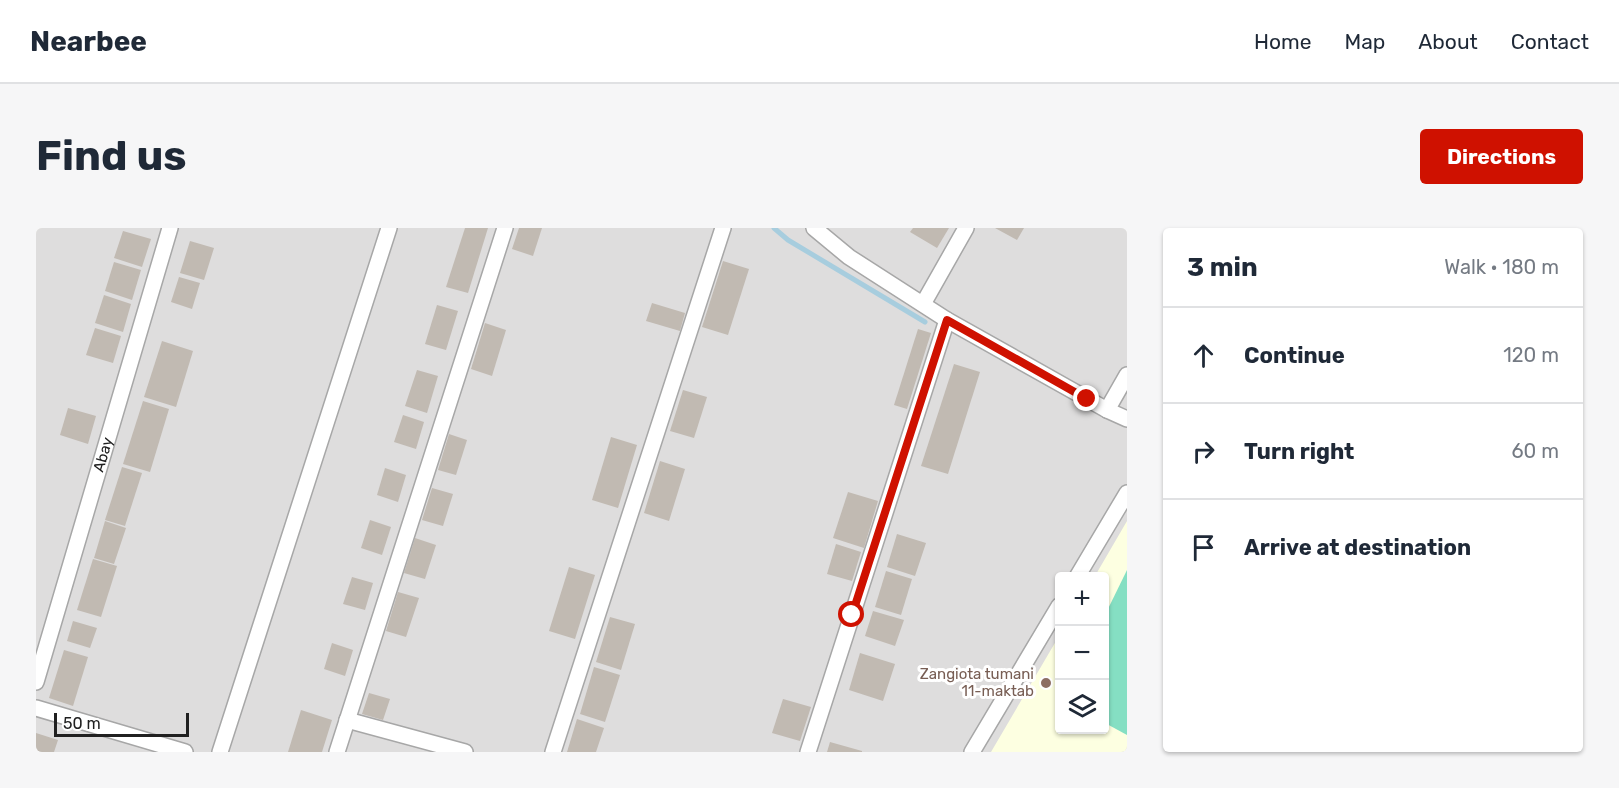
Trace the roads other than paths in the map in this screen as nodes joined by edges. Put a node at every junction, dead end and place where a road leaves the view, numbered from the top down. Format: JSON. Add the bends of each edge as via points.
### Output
{"nodes":[{"id":1,"x":170,"y":228,"type":"edge"},
{"id":2,"x":389,"y":228,"type":"edge"},
{"id":3,"x":505,"y":228,"type":"edge"},
{"id":4,"x":723,"y":228,"type":"edge"},
{"id":5,"x":814,"y":228,"type":"edge"},
{"id":6,"x":966,"y":228,"type":"edge"},
{"id":7,"x":923,"y":304,"type":"junction"},
{"id":8,"x":947,"y":320,"type":"junction"},
{"id":9,"x":1127,"y":375,"type":"edge"},
{"id":10,"x":1107,"y":410,"type":"junction"},
{"id":11,"x":1127,"y":419,"type":"edge"},
{"id":12,"x":1127,"y":493,"type":"edge"},
{"id":13,"x":1079,"y":572,"type":"edge"},
{"id":14,"x":1055,"y":613,"type":"edge"},
{"id":15,"x":36,"y":682,"type":"edge"},
{"id":16,"x":36,"y":708,"type":"edge"},
{"id":17,"x":347,"y":720,"type":"junction"},
{"id":18,"x":185,"y":752,"type":"edge"},
{"id":19,"x":220,"y":752,"type":"edge"},
{"id":20,"x":337,"y":752,"type":"edge"},
{"id":21,"x":465,"y":752,"type":"edge"},
{"id":22,"x":553,"y":752,"type":"edge"},
{"id":23,"x":808,"y":752,"type":"edge"},
{"id":24,"x":972,"y":752,"type":"edge"}],
"edges":[{"from":1,"to":15,"type":"street","name":"Abay"},
{"from":2,"to":19,"type":"street"},
{"from":3,"to":17,"type":"street"},
{"from":4,"to":22,"type":"street"},
{"from":5,"to":7,"type":"street","via":[[849,257]]},
{"from":6,"to":7,"type":"street"},
{"from":7,"to":8,"type":"street"},
{"from":8,"to":10,"type":"street"},
{"from":8,"to":23,"type":"street"},
{"from":9,"to":10,"type":"street"},
{"from":10,"to":11,"type":"street"},
{"from":12,"to":13,"type":"street"},
{"from":14,"to":24,"type":"street"},
{"from":16,"to":18,"type":"street"},
{"from":17,"to":20,"type":"street"},
{"from":17,"to":21,"type":"street"}]}
